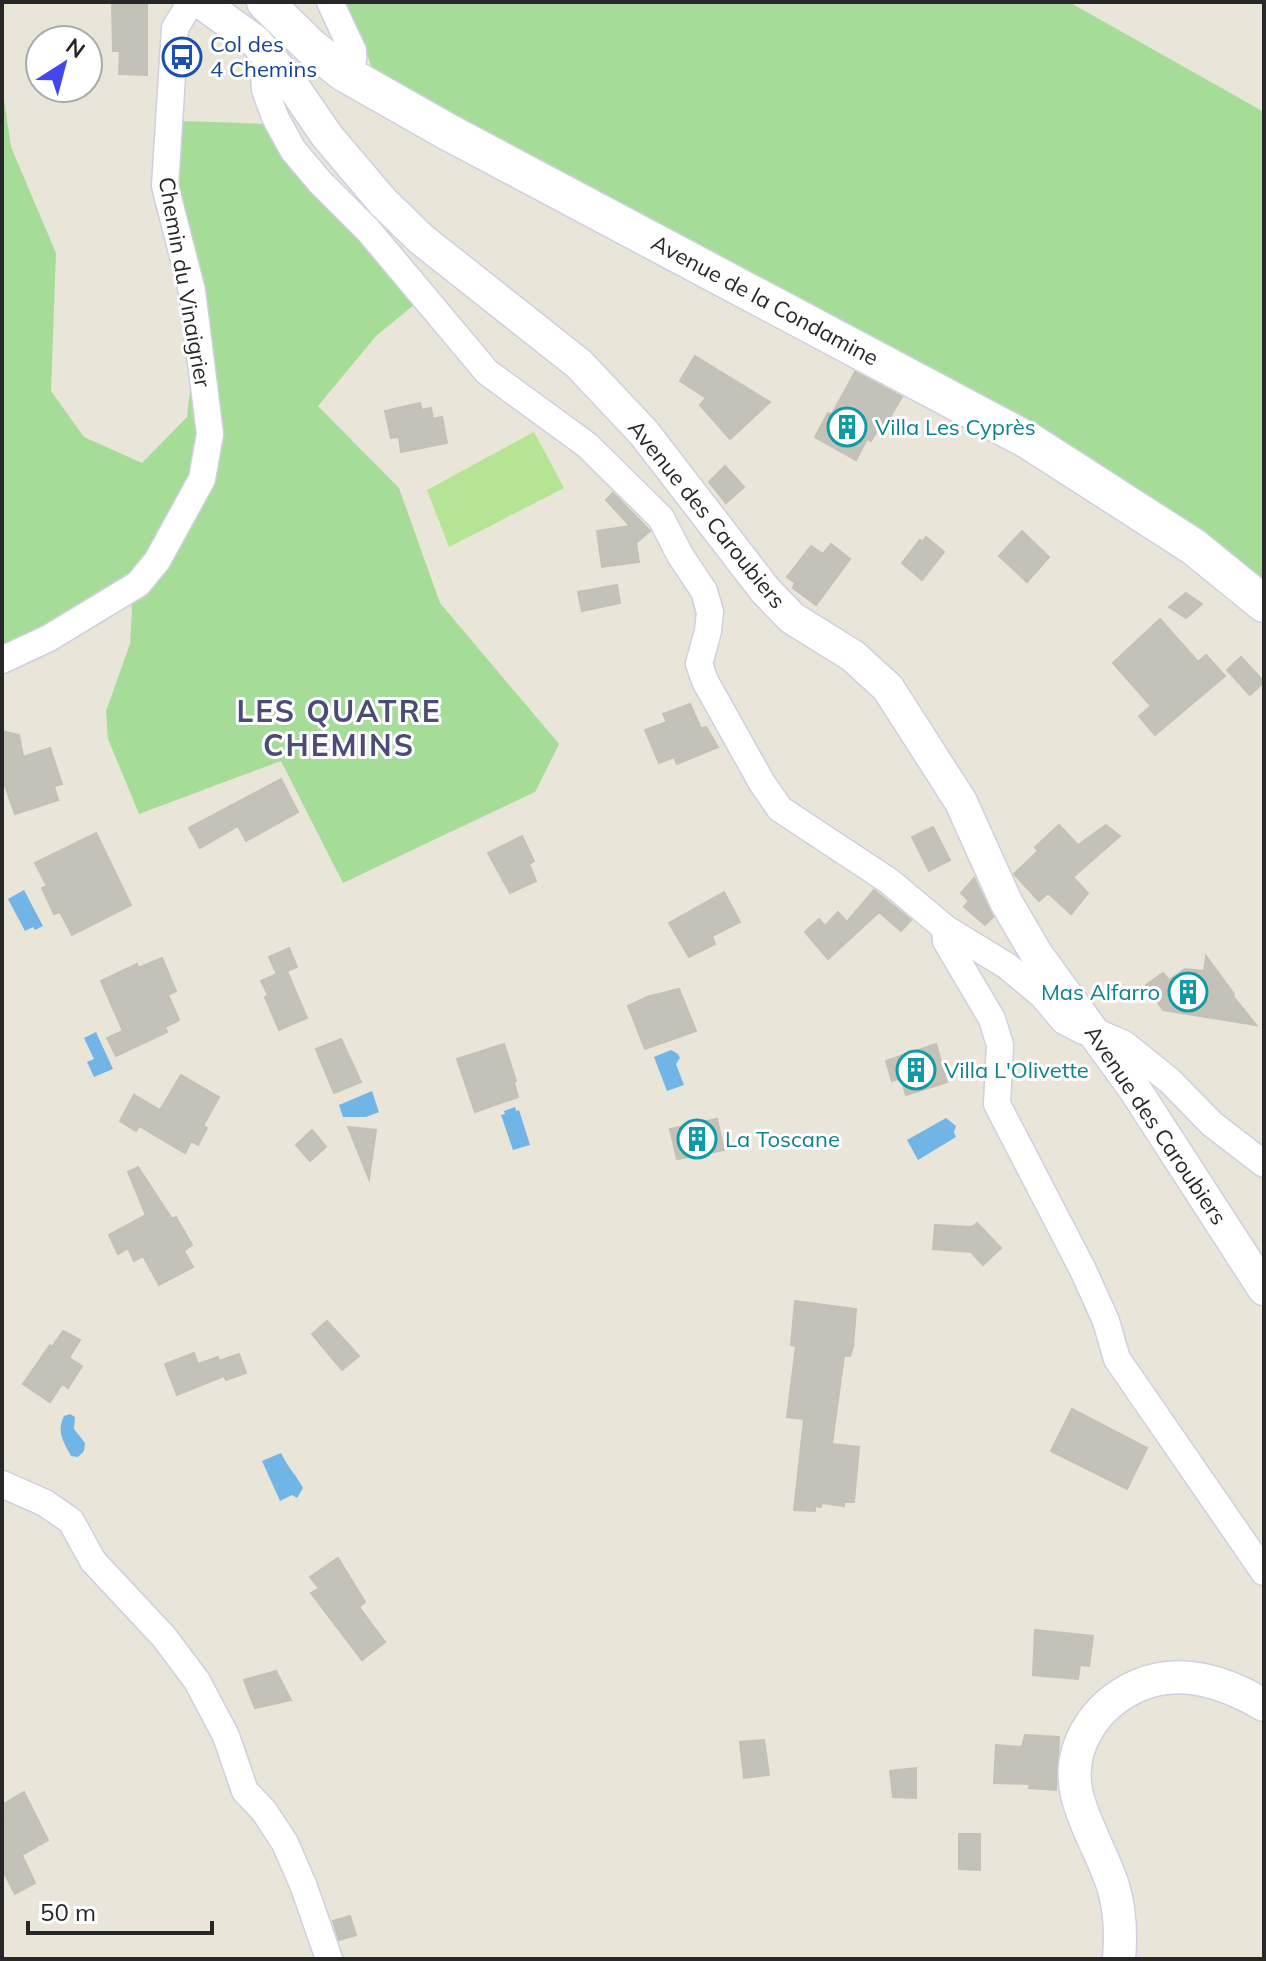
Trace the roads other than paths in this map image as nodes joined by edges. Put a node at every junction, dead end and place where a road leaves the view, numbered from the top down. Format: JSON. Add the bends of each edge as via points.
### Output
{"nodes":[{"id":1,"x":191,"y":2,"type":"edge"},
{"id":2,"x":201,"y":2,"type":"edge"},
{"id":3,"x":265,"y":2,"type":"edge"},
{"id":4,"x":330,"y":2,"type":"edge"},
{"id":5,"x":273,"y":60,"type":"junction"},
{"id":6,"x":344,"y":73,"type":"junction"},
{"id":7,"x":1264,"y":604,"type":"edge"},
{"id":8,"x":2,"y":660,"type":"edge"},
{"id":9,"x":945,"y":928,"type":"junction"},
{"id":10,"x":1094,"y":1031,"type":"junction"},
{"id":11,"x":1264,"y":1164,"type":"edge"},
{"id":12,"x":1264,"y":1289,"type":"edge"},
{"id":13,"x":2,"y":1484,"type":"edge"},
{"id":14,"x":1264,"y":1572,"type":"edge"},
{"id":15,"x":1264,"y":1705,"type":"edge"},
{"id":16,"x":329,"y":1959,"type":"edge"},
{"id":17,"x":1119,"y":1959,"type":"edge"}],
"edges":[{"from":1,"to":8,"type":"street","name":"Chemin du Vinaigrier","via":[[175,28],[165,186],[192,291],[210,434],[202,479],[157,561],[138,584]]},
{"from":2,"to":5,"type":"street","name":"Avenue des Caroubiers"},
{"from":3,"to":6,"type":"main road","name":"Avenue de la Condamine"},
{"from":4,"to":6,"type":"street","via":[[353,51]]},
{"from":5,"to":9,"type":"street","via":[[264,71],[265,90],[293,150],[487,372],[587,445],[661,518],[704,591],[710,612],[699,664],[705,681],[780,809],[889,881]]},
{"from":5,"to":10,"type":"street","name":"Avenue des Caroubiers","via":[[383,202],[421,239],[579,364],[644,433],[765,590],[792,618],[853,656],[888,688],[961,802],[1006,902],[1037,955]]},
{"from":6,"to":7,"type":"main road","name":"Avenue de la Condamine","via":[[1029,441],[1194,547]]},
{"from":9,"to":10,"type":"street","via":[[1007,966],[1064,1021]]},
{"from":9,"to":14,"type":"street","via":[[946,941],[992,1019],[1000,1045],[997,1104],[1083,1270],[1117,1359]]},
{"from":10,"to":11,"type":"street","via":[[1124,1044]]},
{"from":10,"to":12,"type":"street","name":"Avenue des Caroubiers"},
{"from":13,"to":16,"type":"street","via":[[71,1521],[93,1561],[197,1681],[226,1736],[245,1791],[285,1843]]},
{"from":15,"to":17,"type":"street","via":[[1239,1690],[1180,1676],[1140,1684],[1113,1698],[1085,1731],[1076,1792],[1114,1888]]}]}
